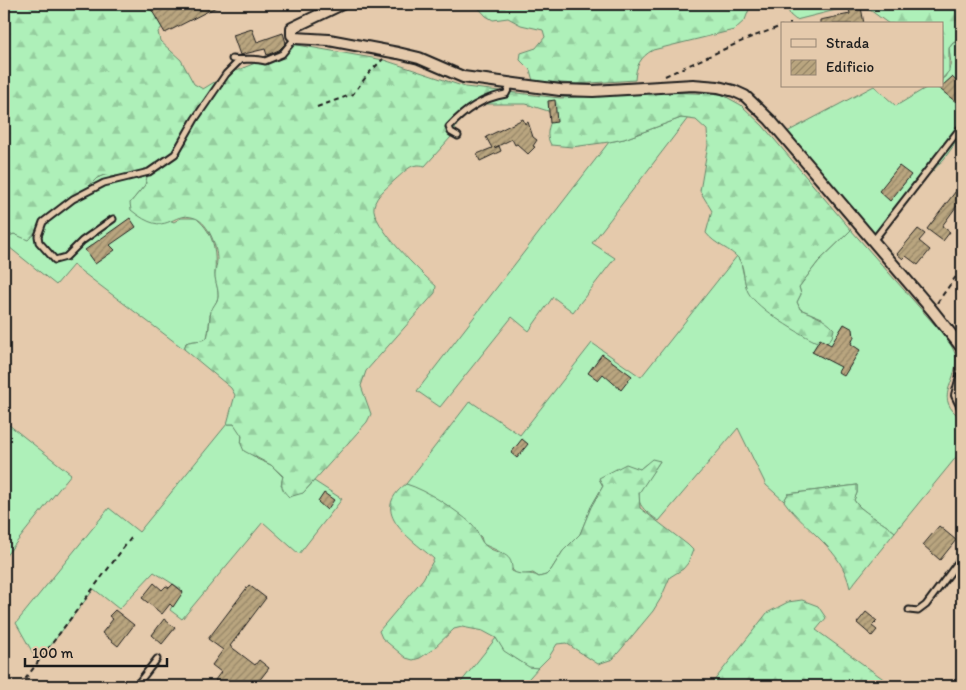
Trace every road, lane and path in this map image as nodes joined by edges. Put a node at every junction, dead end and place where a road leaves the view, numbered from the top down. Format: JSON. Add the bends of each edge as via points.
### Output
{"nodes":[{"id":1,"x":342,"y":4,"type":"edge"},
{"id":2,"x":781,"y":26,"type":"edge"},
{"id":3,"x":295,"y":38,"type":"junction"},
{"id":4,"x":389,"y":51,"type":"junction"},
{"id":5,"x":232,"y":59,"type":"dead end"},
{"id":6,"x":240,"y":60,"type":"junction"},
{"id":7,"x":659,"y":79,"type":"dead end"},
{"id":8,"x":511,"y":84,"type":"junction"},
{"id":9,"x":317,"y":107,"type":"dead end"},
{"id":10,"x":962,"y":126,"type":"edge"},
{"id":11,"x":458,"y":136,"type":"dead end"},
{"id":12,"x":112,"y":220,"type":"dead end"},
{"id":13,"x":873,"y":241,"type":"junction"},
{"id":14,"x":962,"y":268,"type":"edge"},
{"id":15,"x":932,"y":310,"type":"junction"},
{"id":16,"x":962,"y":348,"type":"edge"},
{"id":17,"x":962,"y":377,"type":"edge"},
{"id":18,"x":962,"y":405,"type":"edge"},
{"id":19,"x":131,"y":538,"type":"dead end"},
{"id":20,"x":962,"y":557,"type":"edge"},
{"id":21,"x":909,"y":610,"type":"dead end"},
{"id":22,"x":157,"y":659,"type":"dead end"},
{"id":23,"x":20,"y":686,"type":"edge"},
{"id":24,"x":136,"y":686,"type":"edge"}],
"edges":[{"from":1,"to":3,"type":"street","via":[[296,25],[292,32]]},
{"from":2,"to":7,"type":"path"},
{"from":3,"to":4,"type":"street","via":[[330,40]]},
{"from":3,"to":6,"type":"lane","via":[[275,58]]},
{"from":4,"to":8,"type":"street","via":[[419,58],[463,77]]},
{"from":4,"to":9,"type":"path","via":[[353,94]]},
{"from":5,"to":6,"type":"lane"},
{"from":6,"to":12,"type":"lane","via":[[194,119],[175,154],[149,172],[104,183],[73,199],[43,222],[39,242],[55,260],[66,257],[82,240]]},
{"from":8,"to":11,"type":"lane","via":[[506,94],[476,104],[458,118],[449,127]]},
{"from":8,"to":13,"type":"street","via":[[575,91],[693,85],[734,91],[745,96],[770,120]]},
{"from":10,"to":13,"type":"lane"},
{"from":13,"to":15,"type":"street"},
{"from":14,"to":15,"type":"path"},
{"from":15,"to":16,"type":"street"},
{"from":17,"to":18,"type":"street","via":[[957,395]]},
{"from":19,"to":23,"type":"path"},
{"from":20,"to":21,"type":"lane","via":[[926,605],[918,611]]},
{"from":22,"to":24,"type":"lane"}]}
